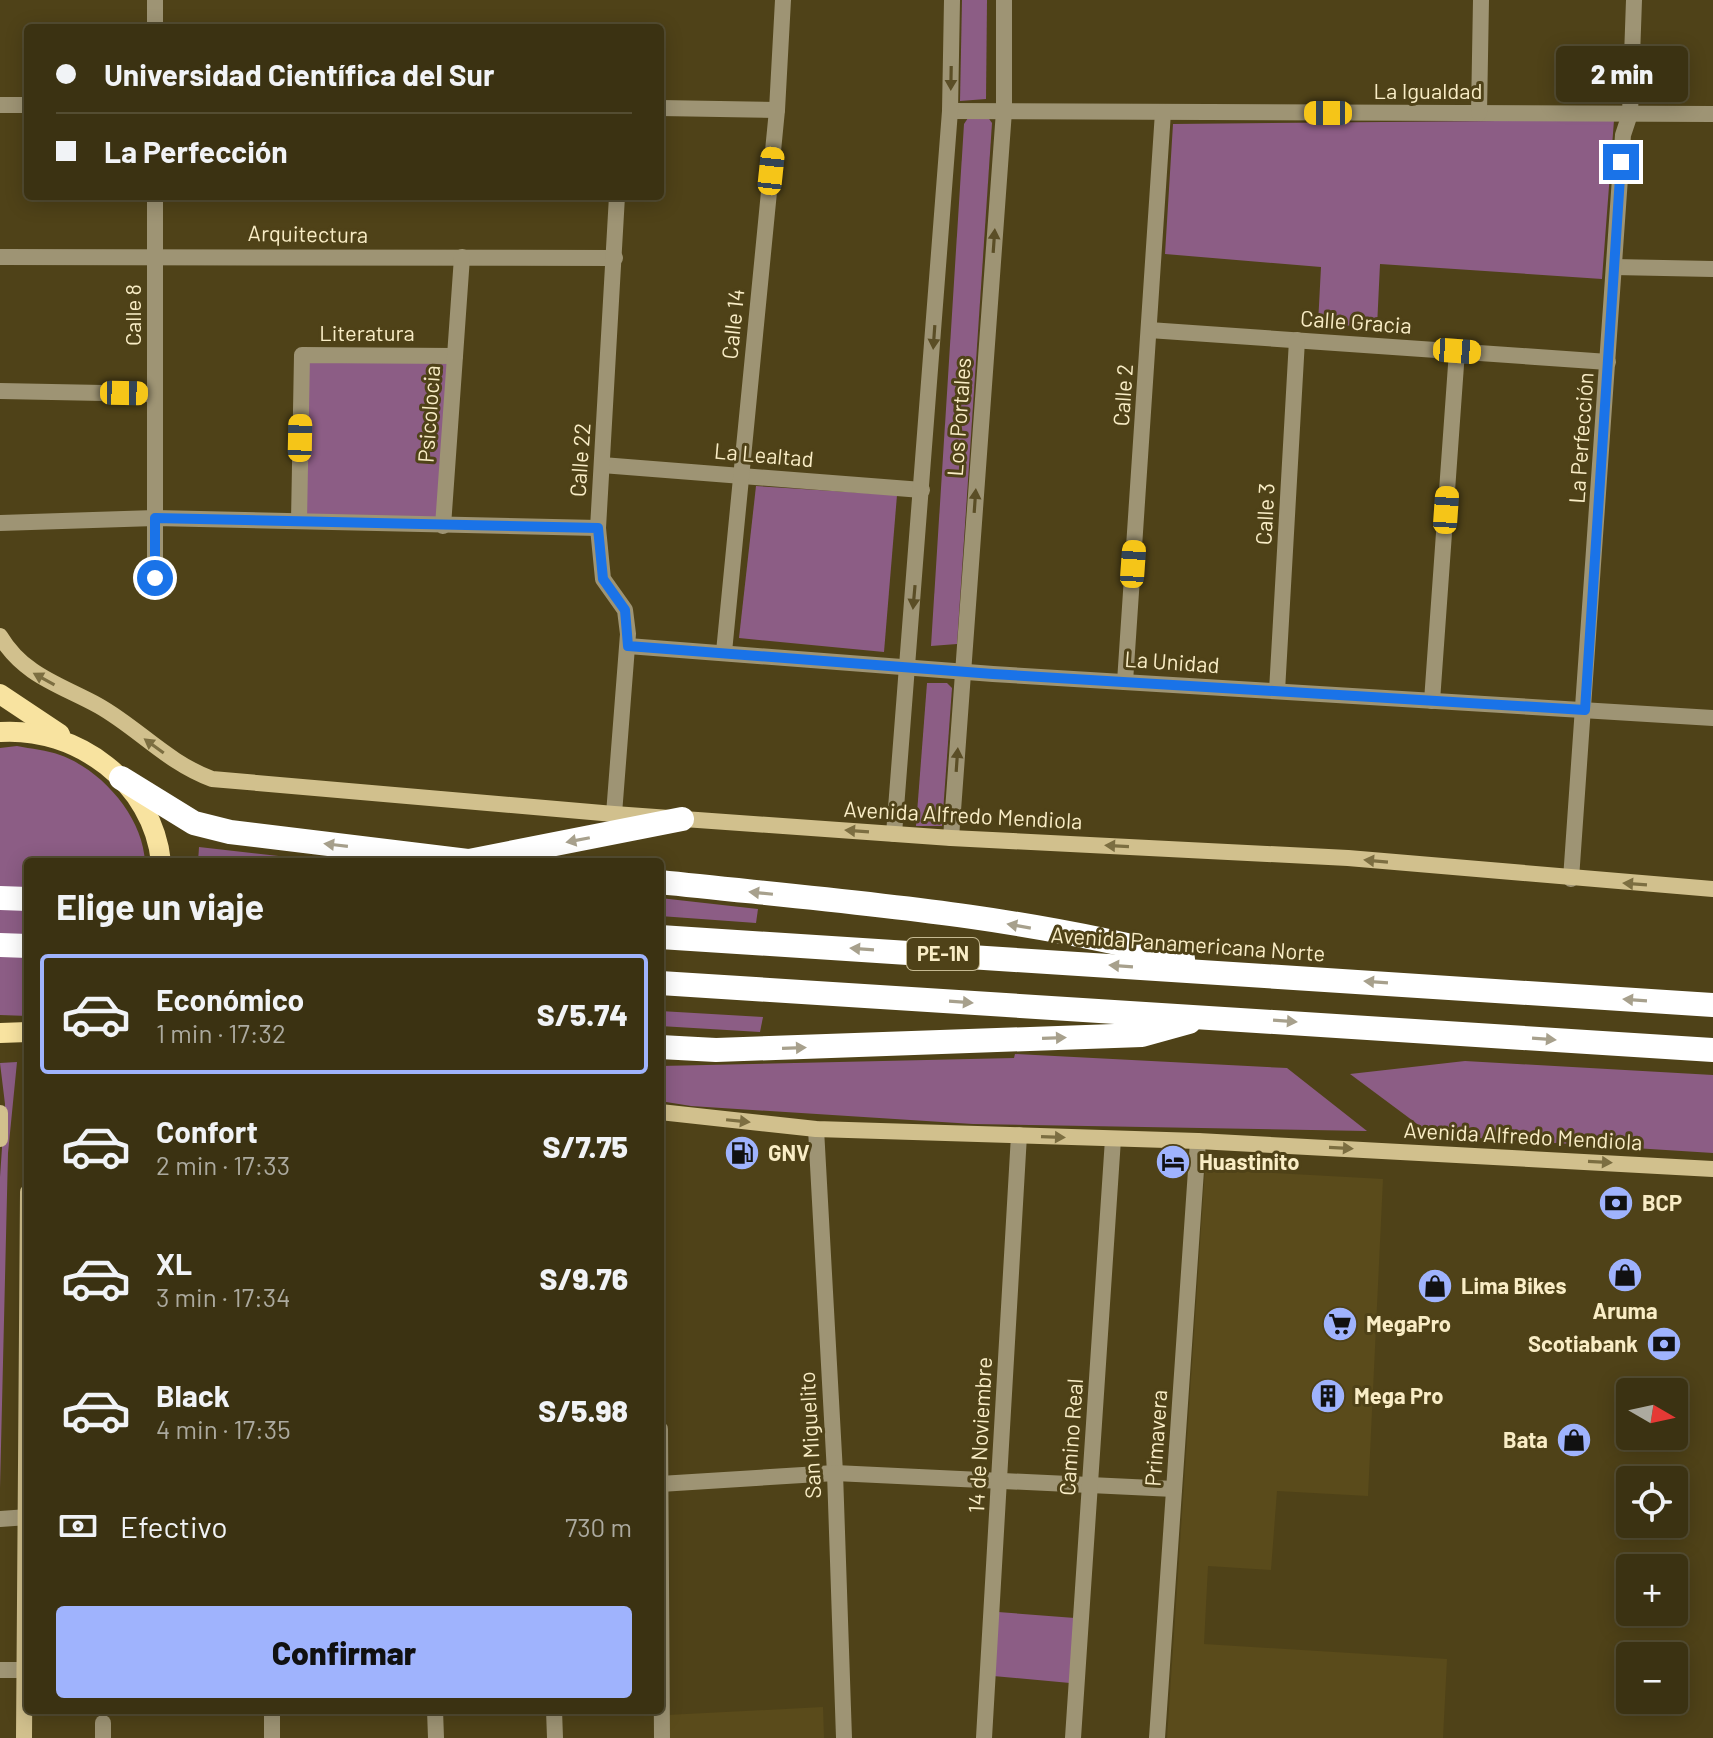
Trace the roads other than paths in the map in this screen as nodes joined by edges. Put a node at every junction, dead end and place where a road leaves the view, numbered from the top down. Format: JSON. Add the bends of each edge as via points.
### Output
{"nodes":[{"id":1,"x":155,"y":0,"type":"edge"},
{"id":2,"x":783,"y":0,"type":"edge"},
{"id":3,"x":952,"y":0,"type":"edge"},
{"id":4,"x":1004,"y":0,"type":"edge"},
{"id":5,"x":1481,"y":0,"type":"edge"},
{"id":6,"x":1634,"y":0,"type":"edge"},
{"id":7,"x":155,"y":24,"type":"edge"},
{"id":8,"x":0,"y":105,"type":"edge"},
{"id":9,"x":24,"y":105,"type":"edge"},
{"id":10,"x":664,"y":108,"type":"edge"},
{"id":11,"x":777,"y":110,"type":"junction"},
{"id":12,"x":950,"y":111,"type":"junction"},
{"id":13,"x":1004,"y":111,"type":"junction"},
{"id":14,"x":1163,"y":112,"type":"junction"},
{"id":15,"x":1479,"y":113,"type":"junction"},
{"id":16,"x":1630,"y":114,"type":"junction"},
{"id":17,"x":1713,"y":114,"type":"edge"},
{"id":18,"x":155,"y":200,"type":"edge"},
{"id":19,"x":617,"y":200,"type":"edge"},
{"id":20,"x":155,"y":254,"type":"junction"},
{"id":21,"x":0,"y":257,"type":"edge"},
{"id":22,"x":462,"y":257,"type":"junction"},
{"id":23,"x":615,"y":258,"type":"junction"},
{"id":24,"x":1614,"y":267,"type":"junction"},
{"id":25,"x":1713,"y":269,"type":"edge"},
{"id":26,"x":1149,"y":330,"type":"junction"},
{"id":27,"x":1297,"y":340,"type":"junction"},
{"id":28,"x":1457,"y":351,"type":"junction"},
{"id":29,"x":455,"y":356,"type":"junction"},
{"id":30,"x":1608,"y":362,"type":"junction"},
{"id":31,"x":0,"y":391,"type":"edge"},
{"id":32,"x":155,"y":394,"type":"junction"},
{"id":33,"x":602,"y":465,"type":"junction"},
{"id":34,"x":740,"y":475,"type":"junction"},
{"id":35,"x":922,"y":490,"type":"junction"},
{"id":36,"x":155,"y":518,"type":"junction"},
{"id":37,"x":299,"y":521,"type":"junction"},
{"id":38,"x":0,"y":523,"type":"edge"},
{"id":39,"x":443,"y":526,"type":"junction"},
{"id":40,"x":598,"y":528,"type":"junction"},
{"id":41,"x":155,"y":578,"type":"dead end"},
{"id":42,"x":0,"y":636,"type":"edge"},
{"id":43,"x":628,"y":646,"type":"junction"},
{"id":44,"x":724,"y":652,"type":"junction"},
{"id":45,"x":908,"y":666,"type":"junction"},
{"id":46,"x":963,"y":671,"type":"junction"},
{"id":47,"x":1125,"y":682,"type":"junction"},
{"id":48,"x":1277,"y":691,"type":"junction"},
{"id":49,"x":0,"y":694,"type":"edge"},
{"id":50,"x":1432,"y":701,"type":"junction"},
{"id":51,"x":1585,"y":710,"type":"junction"},
{"id":52,"x":1713,"y":718,"type":"edge"},
{"id":53,"x":0,"y":732,"type":"edge"},
{"id":54,"x":80,"y":747,"type":"junction"},
{"id":55,"x":121,"y":778,"type":"junction"},
{"id":56,"x":614,"y":814,"type":"junction"},
{"id":57,"x":682,"y":819,"type":"junction"},
{"id":58,"x":894,"y":834,"type":"junction"},
{"id":59,"x":951,"y":838,"type":"junction"},
{"id":60,"x":160,"y":858,"type":"edge"},
{"id":61,"x":444,"y":858,"type":"edge"},
{"id":62,"x":484,"y":858,"type":"edge"},
{"id":63,"x":1571,"y":879,"type":"junction"},
{"id":64,"x":664,"y":882,"type":"edge"},
{"id":65,"x":1713,"y":889,"type":"edge"},
{"id":66,"x":0,"y":898,"type":"edge"},
{"id":67,"x":24,"y":899,"type":"edge"},
{"id":68,"x":664,"y":937,"type":"edge"},
{"id":69,"x":0,"y":945,"type":"edge"},
{"id":70,"x":24,"y":946,"type":"edge"},
{"id":71,"x":1232,"y":973,"type":"junction"},
{"id":72,"x":664,"y":983,"type":"edge"},
{"id":73,"x":1713,"y":1005,"type":"edge"},
{"id":74,"x":1207,"y":1017,"type":"junction"},
{"id":75,"x":24,"y":1032,"type":"edge"},
{"id":76,"x":0,"y":1033,"type":"edge"},
{"id":77,"x":664,"y":1047,"type":"edge"},
{"id":78,"x":1713,"y":1050,"type":"edge"},
{"id":79,"x":664,"y":1112,"type":"edge"},
{"id":80,"x":0,"y":1113,"type":"edge"},
{"id":81,"x":816,"y":1129,"type":"junction"},
{"id":82,"x":1019,"y":1135,"type":"junction"},
{"id":83,"x":0,"y":1139,"type":"edge"},
{"id":84,"x":1113,"y":1139,"type":"junction"},
{"id":85,"x":1198,"y":1141,"type":"junction"},
{"id":86,"x":1713,"y":1169,"type":"edge"},
{"id":87,"x":835,"y":1473,"type":"junction"},
{"id":88,"x":1000,"y":1478,"type":"junction"},
{"id":89,"x":664,"y":1484,"type":"edge"},
{"id":90,"x":1090,"y":1484,"type":"junction"},
{"id":91,"x":1174,"y":1489,"type":"junction"},
{"id":92,"x":24,"y":1517,"type":"edge"},
{"id":93,"x":0,"y":1519,"type":"edge"},
{"id":94,"x":0,"y":1670,"type":"edge"},
{"id":95,"x":24,"y":1670,"type":"edge"},
{"id":96,"x":24,"y":1714,"type":"edge"},
{"id":97,"x":272,"y":1714,"type":"edge"},
{"id":98,"x":435,"y":1714,"type":"edge"},
{"id":99,"x":554,"y":1714,"type":"edge"},
{"id":100,"x":662,"y":1714,"type":"edge"},
{"id":101,"x":24,"y":1738,"type":"edge"},
{"id":102,"x":272,"y":1738,"type":"edge"},
{"id":103,"x":436,"y":1738,"type":"edge"},
{"id":104,"x":555,"y":1738,"type":"edge"},
{"id":105,"x":662,"y":1738,"type":"edge"},
{"id":106,"x":844,"y":1738,"type":"edge"},
{"id":107,"x":984,"y":1738,"type":"edge"},
{"id":108,"x":1073,"y":1738,"type":"edge"},
{"id":109,"x":1157,"y":1738,"type":"edge"}],
"edges":[{"from":1,"to":7,"type":"street"},
{"from":2,"to":11,"type":"street","name":"Calle 14"},
{"from":3,"to":12,"type":"street","name":"Los Portales","one_way":true},
{"from":4,"to":13,"type":"street","name":"Los Portales"},
{"from":5,"to":15,"type":"street"},
{"from":6,"to":16,"type":"street","name":"La Perfección"},
{"from":8,"to":9,"type":"street"},
{"from":10,"to":11,"type":"street"},
{"from":11,"to":34,"type":"street","name":"Calle 14"},
{"from":12,"to":13,"type":"street","name":"La Igualdad"},
{"from":12,"to":35,"type":"street","name":"Los Portales","one_way":true},
{"from":13,"to":14,"type":"street","name":"La Igualdad"},
{"from":46,"to":13,"type":"street","name":"Los Portales","one_way":true},
{"from":14,"to":15,"type":"street","name":"La Igualdad"},
{"from":14,"to":26,"type":"street","name":"Calle 2"},
{"from":15,"to":16,"type":"street","name":"La Igualdad"},
{"from":16,"to":17,"type":"street","name":"La Igualdad"},
{"from":16,"to":24,"type":"street","name":"La Perfección","via":[[1623,135]]},
{"from":18,"to":20,"type":"street","name":"Calle 8"},
{"from":19,"to":23,"type":"street","name":"Calle 22"},
{"from":20,"to":21,"type":"street","name":"Arquitectura"},
{"from":20,"to":22,"type":"street","name":"Arquitectura"},
{"from":20,"to":32,"type":"street","name":"Calle 8"},
{"from":22,"to":23,"type":"street","name":"Arquitectura"},
{"from":22,"to":29,"type":"street","name":"Psicolocia"},
{"from":23,"to":33,"type":"street","name":"Calle 22"},
{"from":24,"to":25,"type":"street"},
{"from":24,"to":30,"type":"street","name":"La Perfección"},
{"from":26,"to":27,"type":"street","name":"Calle Gracia"},
{"from":26,"to":47,"type":"street","name":"Calle 2"},
{"from":27,"to":28,"type":"street","name":"Calle Gracia"},
{"from":27,"to":48,"type":"street","name":"Calle 3"},
{"from":28,"to":30,"type":"street","name":"Calle Gracia"},
{"from":28,"to":50,"type":"street"},
{"from":29,"to":37,"type":"street","name":"Literatura","via":[[302,355]]},
{"from":29,"to":39,"type":"street","name":"Psicolocia"},
{"from":30,"to":51,"type":"street","name":"La Perfección"},
{"from":31,"to":32,"type":"street"},
{"from":32,"to":36,"type":"street","name":"Calle 8"},
{"from":33,"to":34,"type":"street","name":"La Lealtad"},
{"from":33,"to":40,"type":"street","name":"Calle 22"},
{"from":34,"to":35,"type":"street","name":"La Lealtad"},
{"from":34,"to":44,"type":"street","name":"Calle 14"},
{"from":35,"to":45,"type":"street","name":"Los Portales","one_way":true},
{"from":36,"to":37,"type":"street"},
{"from":36,"to":38,"type":"street"},
{"from":36,"to":41,"type":"street","name":"Calle 8"},
{"from":37,"to":39,"type":"street"},
{"from":39,"to":40,"type":"street"},
{"from":40,"to":43,"type":"street","name":"Calle 22","via":[[603,579],[625,610]]},
{"from":56,"to":42,"type":"main road","name":"Avenida Alfredo Mendiola","one_way":true,"via":[[212,779],[187,770],[100,706],[31,672]]},
{"from":43,"to":44,"type":"street","name":"La Unidad"},
{"from":43,"to":56,"type":"street","name":"Calle 22"},
{"from":44,"to":45,"type":"street","name":"La Unidad"},
{"from":45,"to":46,"type":"street","name":"La Unidad"},
{"from":45,"to":58,"type":"street","name":"Los Portales"},
{"from":46,"to":47,"type":"street","name":"La Unidad"},
{"from":59,"to":46,"type":"street","name":"Los Portales","one_way":true},
{"from":47,"to":48,"type":"street","name":"La Unidad"},
{"from":48,"to":50,"type":"street","name":"La Unidad"},
{"from":49,"to":54,"type":"main road"},
{"from":50,"to":51,"type":"street","name":"La Unidad"},
{"from":51,"to":52,"type":"street","name":"La Unidad"},
{"from":51,"to":63,"type":"street","name":"La Perfección"},
{"from":53,"to":54,"type":"main road","via":[[30,732]]},
{"from":54,"to":55,"type":"main road"},
{"from":55,"to":60,"type":"main road","via":[[152,825]]},
{"from":61,"to":55,"type":"highway","one_way":true,"via":[[230,832],[194,823]]},
{"from":56,"to":57,"type":"main road","name":"Avenida Alfredo Mendiola"},
{"from":58,"to":57,"type":"main road","name":"Avenida Alfredo Mendiola","one_way":true},
{"from":57,"to":62,"type":"highway","one_way":true},
{"from":58,"to":59,"type":"main road","name":"Avenida Alfredo Mendiola"},
{"from":63,"to":59,"type":"main road","name":"Avenida Alfredo Mendiola","one_way":true,"via":[[1348,858]]},
{"from":65,"to":63,"type":"main road","name":"Avenida Alfredo Mendiola","one_way":true},
{"from":71,"to":64,"type":"highway","one_way":true,"via":[[1130,945],[935,912]]},
{"from":66,"to":67,"type":"highway"},
{"from":71,"to":68,"type":"highway","name":"Avenida Panamericana Norte","number":"PE-1N","one_way":true},
{"from":69,"to":70,"type":"highway"},
{"from":73,"to":71,"type":"highway","name":"Avenida Panamericana Norte","number":"PE-1N","one_way":true},
{"from":72,"to":74,"type":"highway","number":"PE-1N","one_way":true},
{"from":77,"to":74,"type":"highway","one_way":true,"via":[[716,1050],[1142,1035]]},
{"from":74,"to":78,"type":"highway","number":"PE-1N","one_way":true},
{"from":75,"to":76,"type":"main road"},
{"from":79,"to":81,"type":"main road","name":"Avenida Alfredo Mendiola","one_way":true},
{"from":80,"to":83,"type":"main road"},
{"from":81,"to":82,"type":"main road","name":"Avenida Alfredo Mendiola"},
{"from":81,"to":87,"type":"street","name":"San Miguelito"},
{"from":82,"to":84,"type":"main road","name":"Avenida Alfredo Mendiola","one_way":true},
{"from":82,"to":88,"type":"street","name":"14 de Noviembre"},
{"from":84,"to":85,"type":"main road","name":"Avenida Alfredo Mendiola"},
{"from":84,"to":90,"type":"street","name":"Camino Real"},
{"from":85,"to":86,"type":"main road","name":"Avenida Alfredo Mendiola","one_way":true},
{"from":85,"to":91,"type":"street","name":"Primavera"},
{"from":87,"to":88,"type":"street"},
{"from":87,"to":89,"type":"street"},
{"from":87,"to":106,"type":"street","name":"San Miguelito"},
{"from":88,"to":90,"type":"street"},
{"from":88,"to":107,"type":"street","name":"14 de Noviembre"},
{"from":90,"to":91,"type":"street"},
{"from":90,"to":108,"type":"street","name":"Camino Real"},
{"from":91,"to":109,"type":"street","name":"Primavera"},
{"from":92,"to":93,"type":"street"},
{"from":94,"to":95,"type":"street"},
{"from":96,"to":101,"type":"main road"},
{"from":97,"to":102,"type":"street"},
{"from":98,"to":103,"type":"street"},
{"from":99,"to":104,"type":"street"},
{"from":100,"to":105,"type":"street"}]}
